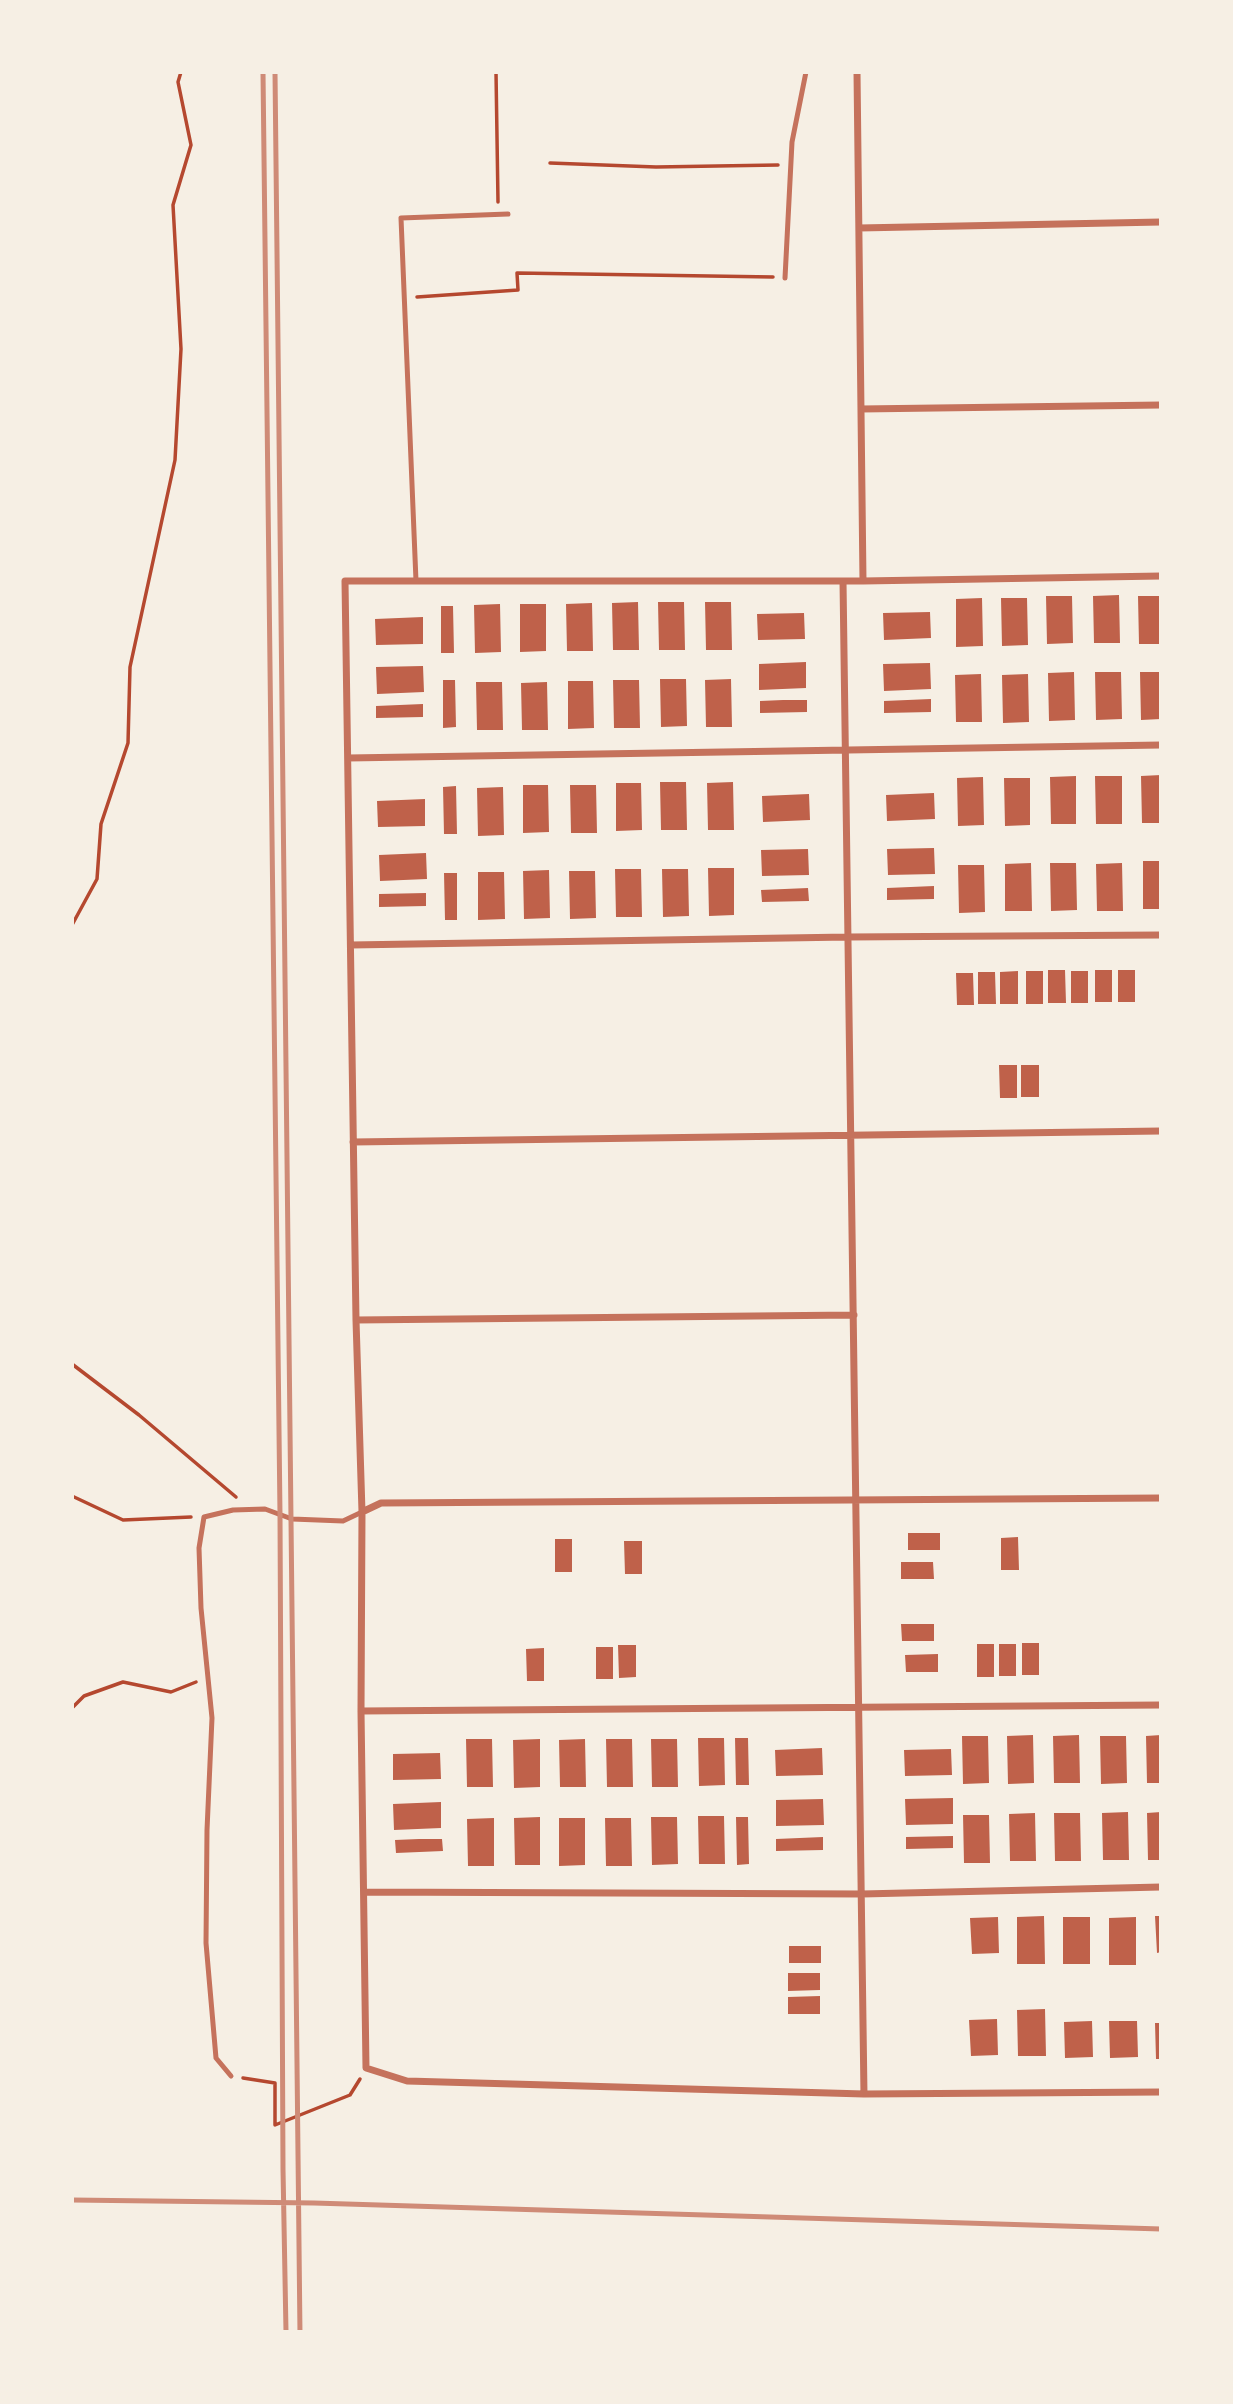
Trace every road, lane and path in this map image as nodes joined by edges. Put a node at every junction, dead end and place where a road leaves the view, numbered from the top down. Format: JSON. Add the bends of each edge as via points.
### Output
{"nodes":[{"id":1,"x":181,"y":72,"type":"edge"},
{"id":2,"x":496,"y":72,"type":"edge"},
{"id":3,"x":806,"y":72,"type":"edge"},
{"id":4,"x":857,"y":72,"type":"edge"},
{"id":5,"x":550,"y":163,"type":"dead end"},
{"id":6,"x":790,"y":165,"type":"junction"},
{"id":7,"x":498,"y":214,"type":"junction"},
{"id":8,"x":508,"y":214,"type":"dead end"},
{"id":9,"x":1161,"y":222,"type":"edge"},
{"id":10,"x":859,"y":228,"type":"junction"},
{"id":11,"x":785,"y":278,"type":"joint"},
{"id":12,"x":404,"y":298,"type":"junction"},
{"id":13,"x":1161,"y":405,"type":"edge"},
{"id":14,"x":861,"y":409,"type":"junction"},
{"id":15,"x":1161,"y":576,"type":"edge"},
{"id":16,"x":416,"y":581,"type":"junction"},
{"id":17,"x":843,"y":581,"type":"junction"},
{"id":18,"x":863,"y":581,"type":"junction"},
{"id":19,"x":1161,"y":745,"type":"edge"},
{"id":20,"x":845,"y":751,"type":"junction"},
{"id":21,"x":348,"y":758,"type":"junction"},
{"id":22,"x":72,"y":925,"type":"edge"},
{"id":23,"x":1161,"y":935,"type":"edge"},
{"id":24,"x":848,"y":937,"type":"junction"},
{"id":25,"x":351,"y":945,"type":"junction"},
{"id":26,"x":1161,"y":1130,"type":"edge"},
{"id":27,"x":851,"y":1135,"type":"junction"},
{"id":28,"x":353,"y":1142,"type":"junction"},
{"id":29,"x":854,"y":1315,"type":"junction"},
{"id":30,"x":356,"y":1321,"type":"junction"},
{"id":31,"x":72,"y":1364,"type":"edge"},
{"id":32,"x":72,"y":1496,"type":"edge"},
{"id":33,"x":1161,"y":1498,"type":"edge"},
{"id":34,"x":857,"y":1500,"type":"junction"},
{"id":35,"x":244,"y":1510,"type":"junction"},
{"id":36,"x":362,"y":1512,"type":"junction"},
{"id":37,"x":204,"y":1517,"type":"junction"},
{"id":38,"x":208,"y":1678,"type":"junction"},
{"id":39,"x":1161,"y":1705,"type":"edge"},
{"id":40,"x":859,"y":1707,"type":"junction"},
{"id":41,"x":72,"y":1708,"type":"edge"},
{"id":42,"x":361,"y":1711,"type":"junction"},
{"id":43,"x":1161,"y":1887,"type":"edge"},
{"id":44,"x":364,"y":1892,"type":"junction"},
{"id":45,"x":862,"y":1894,"type":"junction"},
{"id":46,"x":366,"y":2068,"type":"junction"},
{"id":47,"x":231,"y":2076,"type":"joint"},
{"id":48,"x":1161,"y":2092,"type":"edge"},
{"id":49,"x":864,"y":2094,"type":"junction"}],
"edges":[{"from":1,"to":22,"type":"path","via":[[178,82],[191,145],[173,205],[181,349],[175,460],[130,667],[128,743],[101,824],[97,879]]},
{"from":2,"to":7,"type":"path"},
{"from":3,"to":6,"type":"lane"},
{"from":4,"to":10,"type":"street"},
{"from":5,"to":6,"type":"path"},
{"from":6,"to":11,"type":"lane"},
{"from":7,"to":8,"type":"lane"},
{"from":7,"to":12,"type":"lane","via":[[401,218]]},
{"from":9,"to":10,"type":"street"},
{"from":10,"to":14,"type":"street"},
{"from":11,"to":12,"type":"path","via":[[517,273],[518,290]]},
{"from":12,"to":16,"type":"lane"},
{"from":13,"to":14,"type":"street"},
{"from":14,"to":18,"type":"street"},
{"from":15,"to":18,"type":"street"},
{"from":16,"to":17,"type":"street"},
{"from":16,"to":21,"type":"street","via":[[345,581]]},
{"from":17,"to":18,"type":"street"},
{"from":17,"to":20,"type":"street"},
{"from":19,"to":20,"type":"street"},
{"from":20,"to":21,"type":"street"},
{"from":20,"to":24,"type":"street"},
{"from":21,"to":25,"type":"street"},
{"from":23,"to":24,"type":"street"},
{"from":24,"to":25,"type":"street"},
{"from":24,"to":27,"type":"street"},
{"from":25,"to":28,"type":"street"},
{"from":26,"to":27,"type":"street"},
{"from":27,"to":28,"type":"street"},
{"from":27,"to":29,"type":"street"},
{"from":28,"to":30,"type":"street"},
{"from":29,"to":30,"type":"street"},
{"from":29,"to":34,"type":"street"},
{"from":30,"to":36,"type":"street"},
{"from":31,"to":35,"type":"path","via":[[201,1465],[235,1494]]},
{"from":32,"to":37,"type":"path","via":[[123,1520]]},
{"from":33,"to":34,"type":"street"},
{"from":34,"to":36,"type":"street","via":[[381,1503]]},
{"from":34,"to":40,"type":"street"},
{"from":35,"to":36,"type":"lane","via":[[265,1509],[292,1519],[343,1521]]},
{"from":35,"to":37,"type":"lane"},
{"from":36,"to":42,"type":"street"},
{"from":37,"to":38,"type":"lane","via":[[199,1548]]},
{"from":38,"to":41,"type":"path","via":[[171,1692],[124,1682],[84,1696]]},
{"from":38,"to":47,"type":"lane","via":[[212,1718],[206,1942],[216,2058]]},
{"from":39,"to":40,"type":"street"},
{"from":40,"to":42,"type":"street"},
{"from":40,"to":45,"type":"street"},
{"from":42,"to":44,"type":"street"},
{"from":43,"to":45,"type":"street"},
{"from":44,"to":45,"type":"street"},
{"from":44,"to":46,"type":"street"},
{"from":45,"to":49,"type":"street"},
{"from":46,"to":47,"type":"path","via":[[350,2095],[275,2125],[275,2083]]},
{"from":46,"to":49,"type":"street","via":[[407,2081]]},
{"from":48,"to":49,"type":"street"}]}
